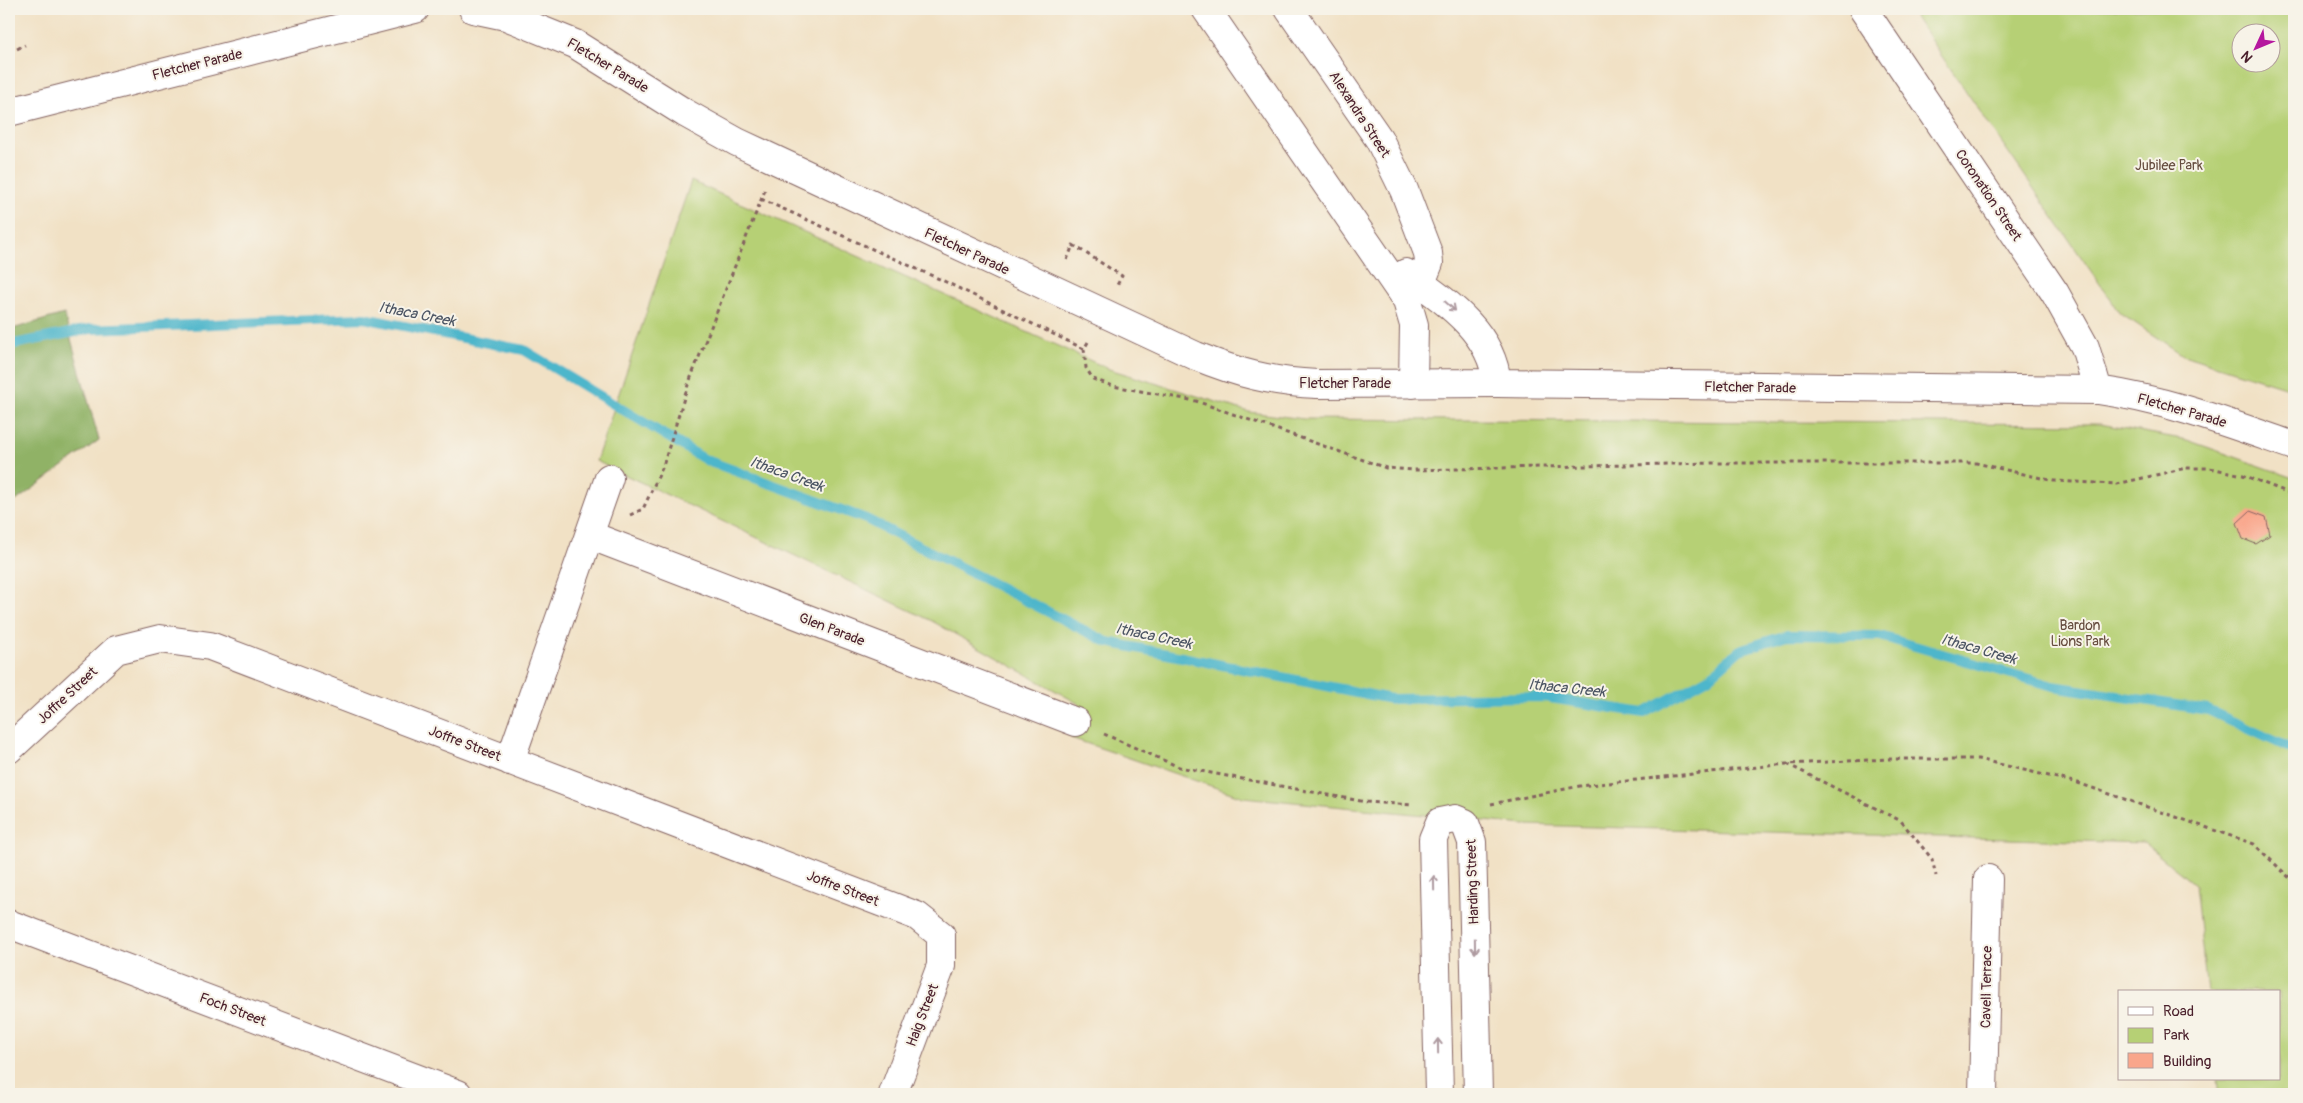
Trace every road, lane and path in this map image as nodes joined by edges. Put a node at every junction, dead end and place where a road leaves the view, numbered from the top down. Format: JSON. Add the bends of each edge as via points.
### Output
{"nodes":[{"id":1,"x":415,"y":9,"type":"edge"},
{"id":2,"x":472,"y":9,"type":"edge"},
{"id":3,"x":1206,"y":9,"type":"edge"},
{"id":4,"x":1289,"y":9,"type":"edge"},
{"id":5,"x":1863,"y":9,"type":"edge"},
{"id":6,"x":507,"y":12,"type":"edge"},
{"id":7,"x":25,"y":45,"type":"dead end"},
{"id":8,"x":18,"y":49,"type":"dead end"},
{"id":9,"x":12,"y":106,"type":"edge"},
{"id":10,"x":1370,"y":244,"type":"junction"},
{"id":11,"x":1421,"y":283,"type":"junction"},
{"id":12,"x":1103,"y":314,"type":"junction"},
{"id":13,"x":1084,"y":349,"type":"junction"},
{"id":14,"x":1497,"y":383,"type":"junction"},
{"id":15,"x":1413,"y":384,"type":"junction"},
{"id":16,"x":2098,"y":390,"type":"junction"},
{"id":17,"x":2294,"y":446,"type":"edge"},
{"id":18,"x":662,"y":466,"type":"dead end"},
{"id":19,"x":609,"y":478,"type":"dead end"},
{"id":20,"x":2294,"y":494,"type":"edge"},
{"id":21,"x":589,"y":536,"type":"junction"},
{"id":22,"x":1076,"y":722,"type":"joint"},
{"id":23,"x":9,"y":749,"type":"edge"},
{"id":24,"x":510,"y":761,"type":"junction"},
{"id":25,"x":1786,"y":764,"type":"junction"},
{"id":26,"x":1484,"y":804,"type":"dead end"},
{"id":27,"x":1420,"y":805,"type":"dead end"},
{"id":28,"x":1936,"y":876,"type":"dead end"},
{"id":29,"x":1988,"y":880,"type":"dead end"},
{"id":30,"x":2294,"y":882,"type":"edge"},
{"id":31,"x":9,"y":924,"type":"edge"},
{"id":32,"x":941,"y":935,"type":"joint"},
{"id":33,"x":458,"y":1094,"type":"edge"},
{"id":34,"x":893,"y":1094,"type":"edge"},
{"id":35,"x":1439,"y":1094,"type":"edge"},
{"id":36,"x":1478,"y":1094,"type":"edge"},
{"id":37,"x":1984,"y":1094,"type":"edge"}],
"edges":[{"from":1,"to":9,"type":"street","name":"Fletcher Parade"},
{"from":2,"to":6,"type":"street","name":"Fletcher Parade"},
{"from":3,"to":10,"type":"street"},
{"from":4,"to":11,"type":"street","name":"Alexandra Street","via":[[1379,139],[1393,166],[1428,253],[1429,263]]},
{"from":5,"to":16,"type":"street","name":"Coronation Street","via":[[2055,293],[2085,347]]},
{"from":6,"to":12,"type":"street","name":"Fletcher Parade","via":[[575,44],[685,113],[776,161]]},
{"from":7,"to":8,"type":"path"},
{"from":10,"to":11,"type":"street"},
{"from":10,"to":15,"type":"street","via":[[1411,308],[1414,325]]},
{"from":11,"to":14,"type":"street","one_way":true,"via":[[1447,303],[1480,338],[1492,358]]},
{"from":12,"to":13,"type":"path"},
{"from":12,"to":15,"type":"street","name":"Fletcher Parade","via":[[1196,356],[1255,378],[1290,383]]},
{"from":13,"to":18,"type":"path","via":[[946,282],[761,199],[688,384]]},
{"from":13,"to":20,"type":"path","via":[[1086,368],[1093,379],[1113,386],[1196,401],[1386,468],[1976,462],[2054,481],[2117,484],[2186,468],[2210,468],[2243,475]]},
{"from":14,"to":15,"type":"street","name":"Fletcher Parade"},
{"from":14,"to":16,"type":"street","name":"Fletcher Parade"},
{"from":16,"to":17,"type":"street","name":"Fletcher Parade","via":[[2183,407]]},
{"from":19,"to":21,"type":"street"},
{"from":21,"to":22,"type":"street","name":"Glen Parade"},
{"from":21,"to":24,"type":"street"},
{"from":22,"to":27,"type":"path","via":[[1179,767],[1366,802]]},
{"from":23,"to":24,"type":"street","name":"Joffre Street","via":[[116,650],[160,638],[210,646]]},
{"from":24,"to":32,"type":"street","name":"Joffre Street","via":[[917,916]]},
{"from":25,"to":26,"type":"path","via":[[1580,786]]},
{"from":25,"to":28,"type":"path","via":[[1901,821],[1932,859]]},
{"from":25,"to":30,"type":"path","via":[[1978,759],[2078,783],[2254,844]]},
{"from":29,"to":37,"type":"street","name":"Cavell Terrace"},
{"from":31,"to":33,"type":"street","name":"Foch Street"},
{"from":32,"to":34,"type":"street","name":"Haig Street","via":[[941,966]]},
{"from":35,"to":36,"type":"street","name":"Harding Street","one_way":true,"via":[[1433,839],[1440,822],[1455,819],[1466,823],[1472,842]]}]}
